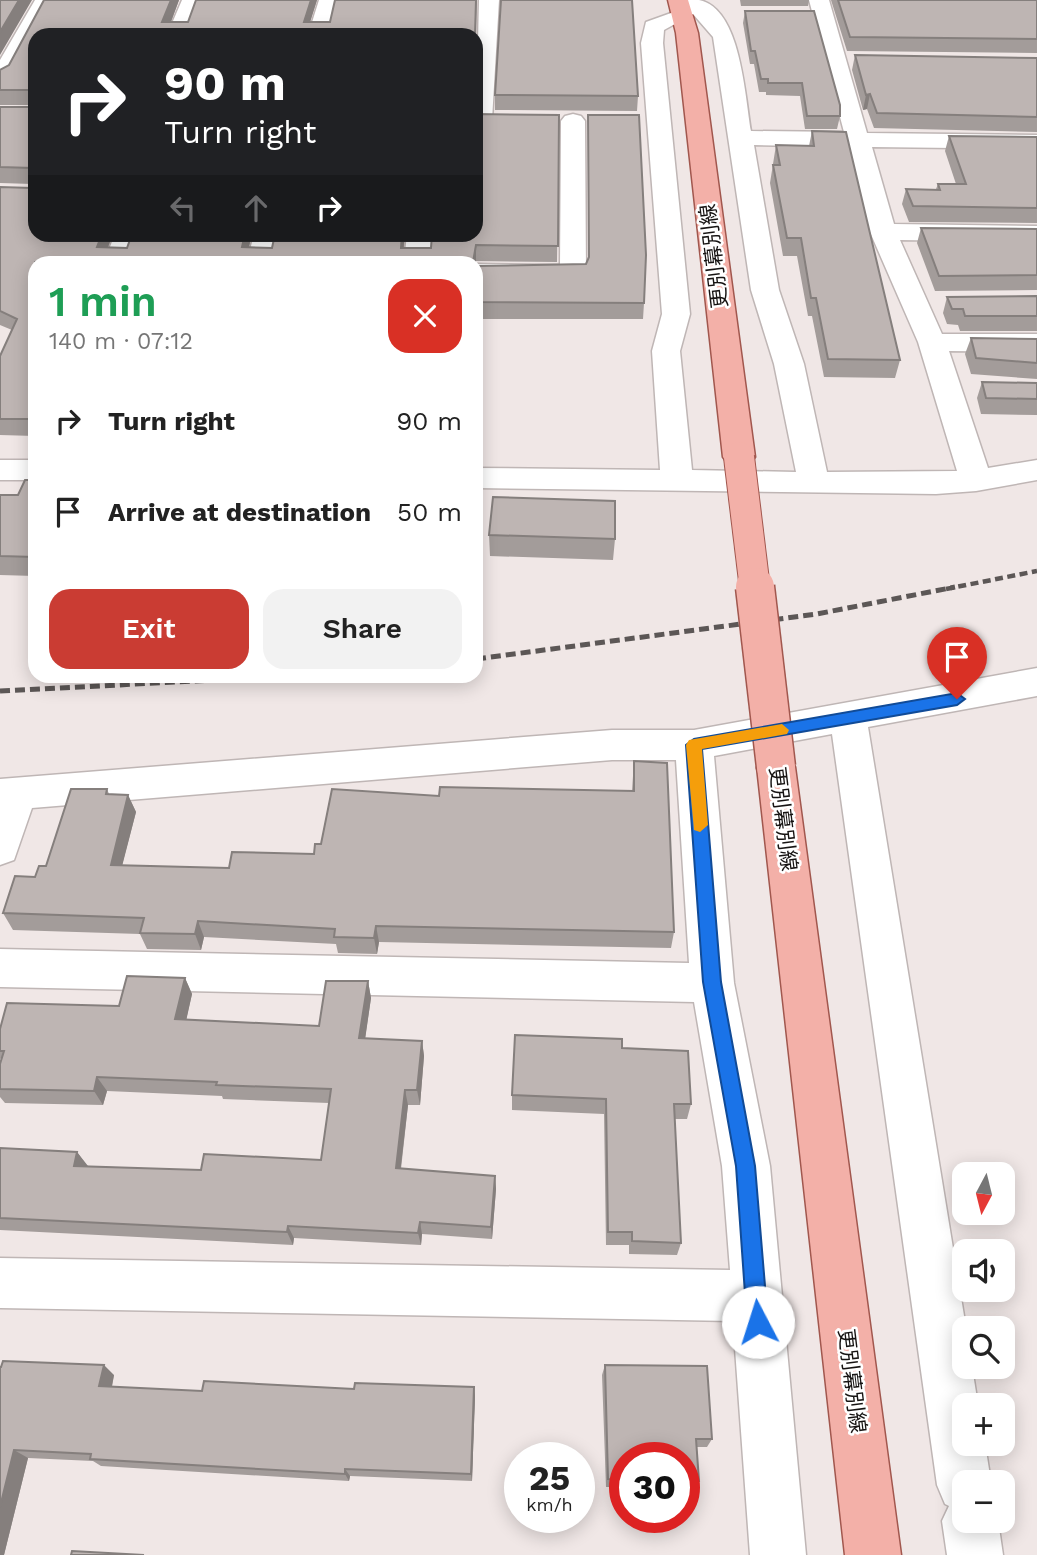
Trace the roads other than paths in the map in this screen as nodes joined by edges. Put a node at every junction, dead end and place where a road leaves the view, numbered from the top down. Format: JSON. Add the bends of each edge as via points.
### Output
{"nodes":[{"id":1,"x":45,"y":0,"type":"edge"},
{"id":2,"x":192,"y":0,"type":"edge"},
{"id":3,"x":329,"y":0,"type":"edge"},
{"id":4,"x":489,"y":0,"type":"edge"},
{"id":5,"x":697,"y":8,"type":"edge"},
{"id":6,"x":813,"y":10,"type":"edge"},
{"id":7,"x":29,"y":28,"type":"edge"},
{"id":8,"x":180,"y":28,"type":"edge"},
{"id":9,"x":321,"y":28,"type":"edge"},
{"id":10,"x":28,"y":30,"type":"edge"},
{"id":11,"x":834,"y":60,"type":"junction"},
{"id":12,"x":861,"y":61,"type":"edge"},
{"id":13,"x":483,"y":65,"type":"edge"},
{"id":14,"x":0,"y":79,"type":"edge"},
{"id":15,"x":483,"y":120,"type":"edge"},
{"id":16,"x":506,"y":120,"type":"edge"},
{"id":17,"x":546,"y":121,"type":"edge"},
{"id":18,"x":742,"y":138,"type":"junction"},
{"id":19,"x":858,"y":139,"type":"junction"},
{"id":20,"x":1037,"y":142,"type":"edge"},
{"id":21,"x":883,"y":232,"type":"junction"},
{"id":22,"x":1037,"y":233,"type":"edge"},
{"id":23,"x":483,"y":272,"type":"edge"},
{"id":24,"x":932,"y":342,"type":"junction"},
{"id":25,"x":1037,"y":343,"type":"edge"},
{"id":26,"x":0,"y":470,"type":"edge"},
{"id":27,"x":28,"y":470,"type":"edge"},
{"id":28,"x":1037,"y":470,"type":"edge"},
{"id":29,"x":483,"y":478,"type":"edge"},
{"id":30,"x":677,"y":481,"type":"junction"},
{"id":31,"x":976,"y":481,"type":"junction"},
{"id":32,"x":814,"y":484,"type":"junction"},
{"id":33,"x":1037,"y":682,"type":"edge"},
{"id":34,"x":848,"y":718,"type":"junction"},
{"id":35,"x":694,"y":745,"type":"junction"},
{"id":36,"x":8,"y":795,"type":"edge"},
{"id":37,"x":0,"y":848,"type":"edge"},
{"id":38,"x":0,"y":968,"type":"edge"},
{"id":39,"x":712,"y":982,"type":"junction"},
{"id":40,"x":0,"y":1283,"type":"edge"},
{"id":41,"x":755,"y":1296,"type":"junction"},
{"id":42,"x":962,"y":1470,"type":"edge"},
{"id":43,"x":972,"y":1533,"type":"edge"},
{"id":44,"x":778,"y":1555,"type":"edge"},
{"id":45,"x":873,"y":1555,"type":"edge"},
{"id":46,"x":975,"y":1555,"type":"edge"}],
"edges":[{"from":1,"to":7,"type":"street"},
{"from":2,"to":8,"type":"street"},
{"from":3,"to":9,"type":"street"},
{"from":4,"to":13,"type":"street"},
{"from":5,"to":18,"type":"street","via":[[724,36]]},
{"from":5,"to":30,"type":"street","via":[[654,27],[647,121],[676,314],[666,351]]},
{"from":5,"to":45,"type":"main road","name":"更別幕別線","bridge":true,"via":[[739,457]]},
{"from":6,"to":11,"type":"street"},
{"from":10,"to":14,"type":"street"},
{"from":11,"to":12,"type":"street"},
{"from":11,"to":19,"type":"street"},
{"from":15,"to":16,"type":"street"},
{"from":17,"to":23,"type":"street","via":[[585,121],[572,273]]},
{"from":18,"to":19,"type":"street"},
{"from":18,"to":32,"type":"street","via":[[765,290],[789,364]]},
{"from":19,"to":20,"type":"street"},
{"from":19,"to":21,"type":"street"},
{"from":21,"to":22,"type":"street"},
{"from":21,"to":24,"type":"street","via":[[928,302]]},
{"from":24,"to":25,"type":"street"},
{"from":24,"to":31,"type":"street","via":[[959,385]]},
{"from":26,"to":27,"type":"street"},
{"from":28,"to":31,"type":"street"},
{"from":29,"to":30,"type":"street"},
{"from":30,"to":32,"type":"street"},
{"from":31,"to":32,"type":"street"},
{"from":33,"to":34,"type":"street"},
{"from":34,"to":35,"type":"street"},
{"from":34,"to":42,"type":"street"},
{"from":35,"to":36,"type":"street","via":[[612,745]]},
{"from":35,"to":39,"type":"street"},
{"from":36,"to":37,"type":"street"},
{"from":38,"to":39,"type":"street"},
{"from":39,"to":41,"type":"street","via":[[746,1166]]},
{"from":40,"to":41,"type":"street"},
{"from":41,"to":44,"type":"street"},
{"from":43,"to":46,"type":"street"}]}
